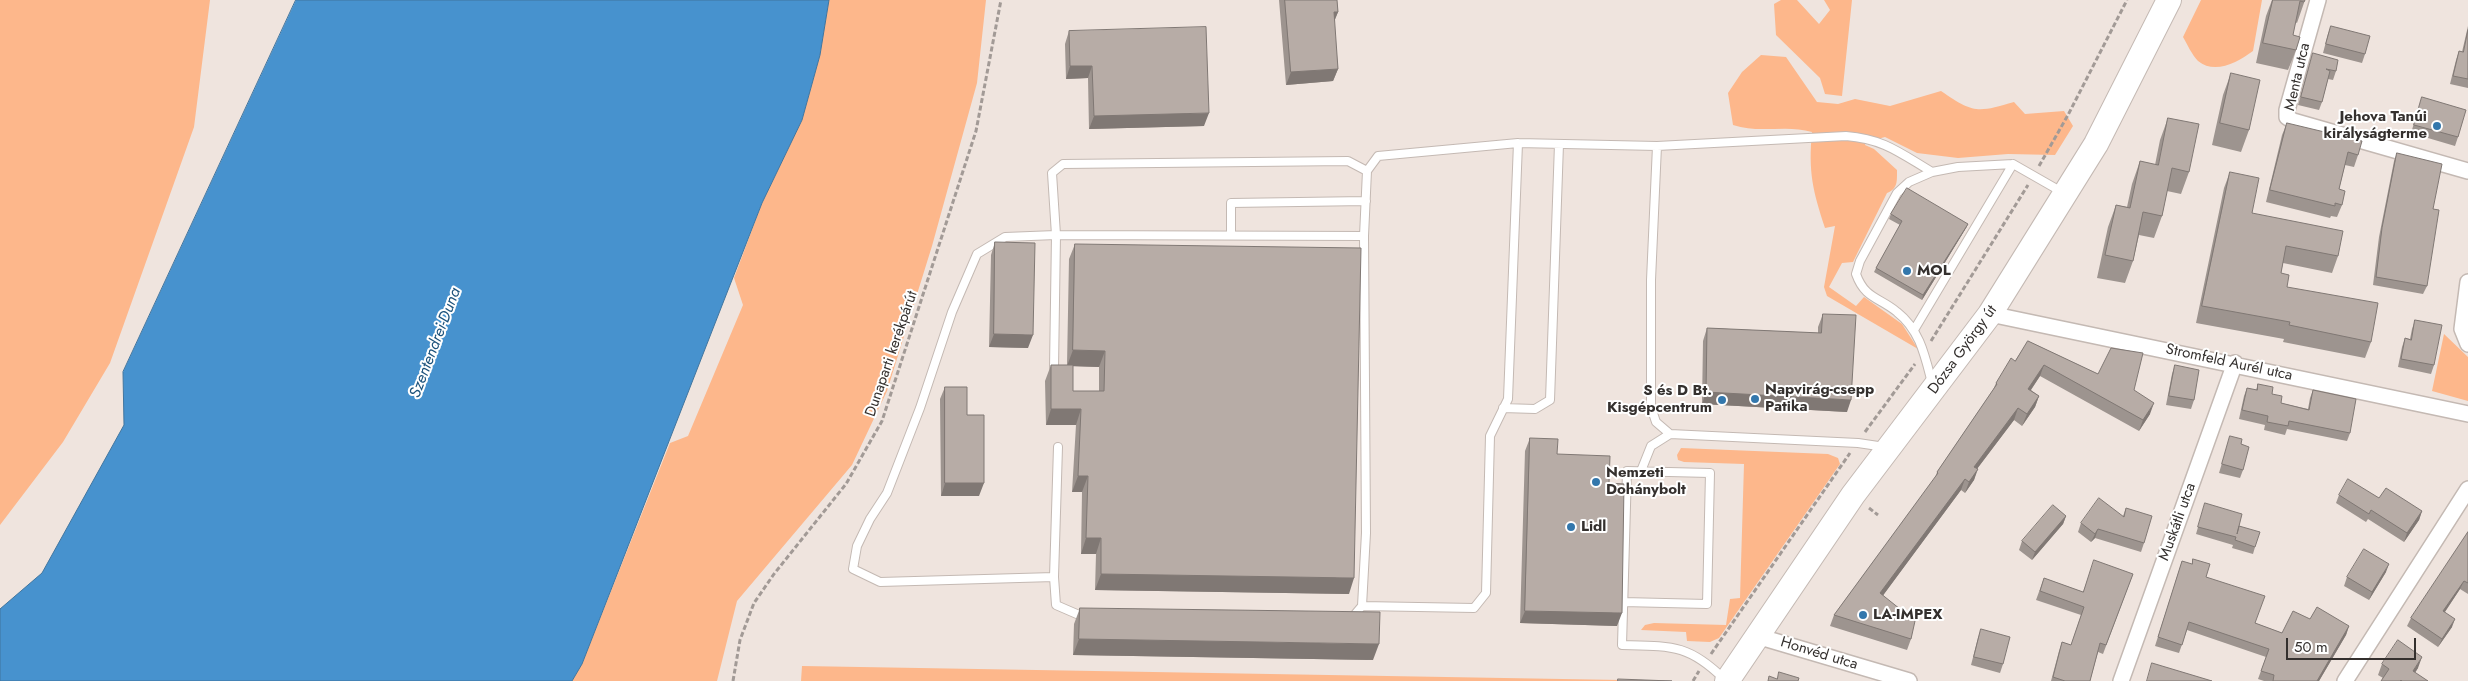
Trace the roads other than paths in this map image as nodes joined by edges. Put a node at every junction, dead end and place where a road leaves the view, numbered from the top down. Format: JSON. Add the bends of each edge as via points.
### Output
{"nodes":[{"id":1,"x":2169,"y":0,"type":"edge"},
{"id":2,"x":2318,"y":0,"type":"edge"},
{"id":3,"x":1518,"y":143,"type":"junction"},
{"id":4,"x":1559,"y":144,"type":"junction"},
{"id":5,"x":1657,"y":146,"type":"junction"},
{"id":6,"x":2013,"y":164,"type":"junction"},
{"id":7,"x":2468,"y":171,"type":"edge"},
{"id":8,"x":1368,"y":172,"type":"junction"},
{"id":9,"x":1932,"y":172,"type":"junction"},
{"id":10,"x":2065,"y":194,"type":"junction"},
{"id":11,"x":1366,"y":201,"type":"junction"},
{"id":12,"x":1056,"y":235,"type":"junction"},
{"id":13,"x":1231,"y":235,"type":"junction"},
{"id":14,"x":1364,"y":236,"type":"junction"},
{"id":15,"x":2468,"y":282,"type":"edge"},
{"id":16,"x":1990,"y":314,"type":"junction"},
{"id":17,"x":1914,"y":330,"type":"junction"},
{"id":18,"x":2468,"y":344,"type":"edge"},
{"id":19,"x":2235,"y":364,"type":"junction"},
{"id":20,"x":1054,"y":368,"type":"edge"},
{"id":21,"x":1934,"y":390,"type":"junction"},
{"id":22,"x":1503,"y":408,"type":"junction"},
{"id":23,"x":2468,"y":414,"type":"edge"},
{"id":24,"x":1670,"y":434,"type":"junction"},
{"id":25,"x":1058,"y":447,"type":"dead end"},
{"id":26,"x":1889,"y":448,"type":"junction"},
{"id":27,"x":1641,"y":472,"type":"junction"},
{"id":28,"x":2468,"y":489,"type":"edge"},
{"id":29,"x":1054,"y":577,"type":"junction"},
{"id":30,"x":1623,"y":602,"type":"junction"},
{"id":31,"x":1362,"y":606,"type":"junction"},
{"id":32,"x":1093,"y":618,"type":"edge"},
{"id":33,"x":1339,"y":621,"type":"edge"},
{"id":34,"x":1757,"y":636,"type":"junction"},
{"id":35,"x":1727,"y":681,"type":"edge"},
{"id":36,"x":1909,"y":681,"type":"edge"},
{"id":37,"x":2121,"y":681,"type":"edge"},
{"id":38,"x":2345,"y":681,"type":"edge"}],
"edges":[{"from":1,"to":10,"type":"main road","name":"Dózsa György út","via":[[2096,144]]},
{"from":2,"to":7,"type":"street","name":"Menta utca","via":[[2287,116],[2293,121]]},
{"from":3,"to":4,"type":"lane"},
{"from":3,"to":8,"type":"lane","via":[[1378,156]]},
{"from":3,"to":22,"type":"lane","via":[[1508,398]]},
{"from":4,"to":5,"type":"lane"},
{"from":4,"to":22,"type":"lane","via":[[1550,400],[1535,409]]},
{"from":5,"to":9,"type":"lane","via":[[1846,136],[1884,143]]},
{"from":5,"to":24,"type":"lane","via":[[1651,280],[1651,407],[1656,422]]},
{"from":6,"to":9,"type":"lane"},
{"from":6,"to":10,"type":"lane"},
{"from":6,"to":17,"type":"lane"},
{"from":8,"to":11,"type":"lane"},
{"from":8,"to":12,"type":"lane","via":[[1348,161],[1062,164],[1052,174]]},
{"from":9,"to":17,"type":"lane","via":[[1909,182],[1897,193],[1856,274],[1866,294],[1898,312]]},
{"from":10,"to":16,"type":"main road","name":"Dózsa György út"},
{"from":11,"to":13,"type":"lane","via":[[1231,203]]},
{"from":11,"to":14,"type":"lane"},
{"from":12,"to":13,"type":"lane"},
{"from":12,"to":20,"type":"lane"},
{"from":12,"to":29,"type":"lane","via":[[1004,237],[977,254],[952,312],[887,493],[857,546],[853,569],[880,582]]},
{"from":13,"to":14,"type":"lane"},
{"from":14,"to":31,"type":"lane","via":[[1366,533]]},
{"from":15,"to":18,"type":"street","via":[[2462,329]]},
{"from":16,"to":19,"type":"street","name":"Stromfeld Aurél utca"},
{"from":16,"to":21,"type":"main road","name":"Dózsa György út"},
{"from":17,"to":21,"type":"lane","via":[[1924,351]]},
{"from":19,"to":23,"type":"street","name":"Stromfeld Aurél utca"},
{"from":19,"to":37,"type":"street","name":"Muskátli utca"},
{"from":21,"to":26,"type":"main road","name":"Dózsa György út"},
{"from":22,"to":31,"type":"lane","via":[[1490,436],[1486,593],[1474,608]]},
{"from":24,"to":26,"type":"lane","via":[[1848,442]]},
{"from":24,"to":27,"type":"lane","via":[[1651,446]]},
{"from":25,"to":29,"type":"lane"},
{"from":26,"to":34,"type":"main road","name":"Dózsa György út"},
{"from":27,"to":30,"type":"lane","via":[[1627,471]]},
{"from":27,"to":30,"type":"lane","via":[[1710,473],[1707,604]]},
{"from":28,"to":38,"type":"street"},
{"from":29,"to":32,"type":"lane","via":[[1056,605],[1084,618]]},
{"from":30,"to":35,"type":"lane","via":[[1622,645],[1667,646],[1688,651],[1706,661]]},
{"from":31,"to":33,"type":"lane","via":[[1348,621]]},
{"from":34,"to":35,"type":"main road","name":"Dózsa György út"},
{"from":34,"to":36,"type":"street","name":"Honvéd utca"}]}
